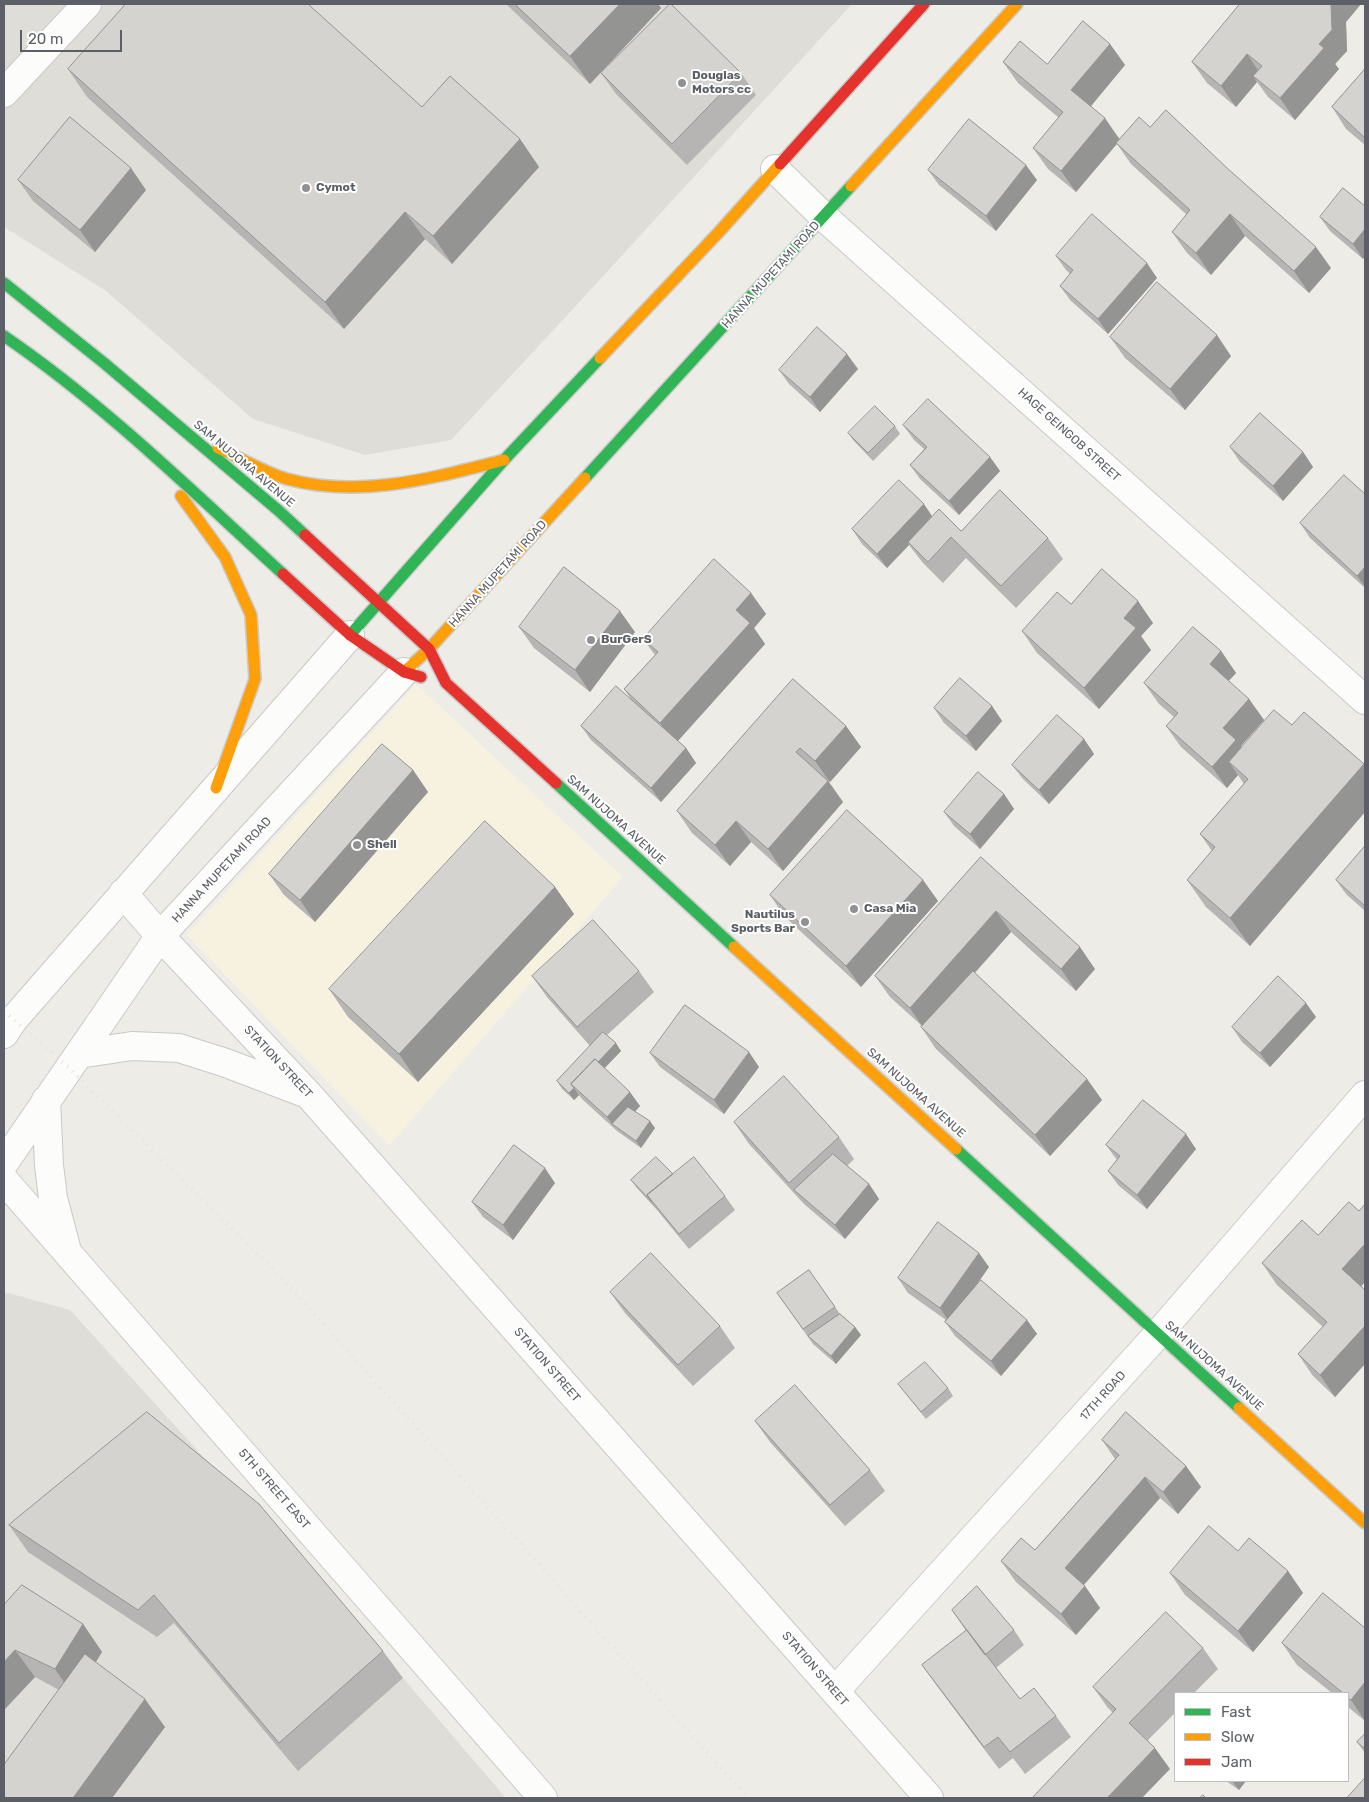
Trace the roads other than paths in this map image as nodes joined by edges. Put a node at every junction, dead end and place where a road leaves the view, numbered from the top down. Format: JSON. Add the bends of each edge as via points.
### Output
{"nodes":[{"id":1,"x":87,"y":4,"type":"edge"},
{"id":2,"x":924,"y":4,"type":"edge"},
{"id":3,"x":1017,"y":4,"type":"edge"},
{"id":4,"x":4,"y":93,"type":"edge"},
{"id":5,"x":775,"y":169,"type":"junction"},
{"id":6,"x":824,"y":217,"type":"junction"},
{"id":7,"x":4,"y":283,"type":"edge"},
{"id":8,"x":4,"y":336,"type":"edge"},
{"id":9,"x":187,"y":434,"type":"junction"},
{"id":10,"x":149,"y":451,"type":"junction"},
{"id":11,"x":504,"y":460,"type":"junction"},
{"id":12,"x":378,"y":602,"type":"junction"},
{"id":13,"x":350,"y":635,"type":"junction"},
{"id":14,"x":429,"y":649,"type":"junction"},
{"id":15,"x":404,"y":672,"type":"junction"},
{"id":16,"x":446,"y":684,"type":"junction"},
{"id":17,"x":1365,"y":700,"type":"edge"},
{"id":18,"x":216,"y":788,"type":"junction"},
{"id":19,"x":124,"y":894,"type":"junction"},
{"id":20,"x":160,"y":936,"type":"junction"},
{"id":21,"x":4,"y":1034,"type":"edge"},
{"id":22,"x":79,"y":1054,"type":"junction"},
{"id":23,"x":308,"y":1094,"type":"junction"},
{"id":24,"x":1365,"y":1095,"type":"edge"},
{"id":25,"x":46,"y":1100,"type":"junction"},
{"id":26,"x":4,"y":1163,"type":"edge"},
{"id":27,"x":4,"y":1180,"type":"edge"},
{"id":28,"x":68,"y":1254,"type":"junction"},
{"id":29,"x":1158,"y":1334,"type":"junction"},
{"id":30,"x":1365,"y":1524,"type":"edge"},
{"id":31,"x":835,"y":1691,"type":"junction"},
{"id":32,"x":543,"y":1798,"type":"edge"},
{"id":33,"x":928,"y":1798,"type":"edge"}],
"edges":[{"from":1,"to":4,"type":"street"},
{"from":2,"to":5,"type":"main road"},
{"from":3,"to":6,"type":"main road","name":"HANNA MUPETAMI ROAD"},
{"from":5,"to":6,"type":"street","name":"HAGE GEINGOB STREET"},
{"from":5,"to":11,"type":"main road"},
{"from":6,"to":14,"type":"main road","name":"HANNA MUPETAMI ROAD"},
{"from":6,"to":17,"type":"street","name":"HAGE GEINGOB STREET"},
{"from":7,"to":9,"type":"main road","name":"SAM NUJOMA AVENUE"},
{"from":8,"to":10,"type":"main road","name":"SAM NUJOMA AVENUE","via":[[39,360]]},
{"from":9,"to":11,"type":"main road","via":[[287,479],[327,488],[369,488],[416,481]]},
{"from":9,"to":12,"type":"main road","name":"SAM NUJOMA AVENUE","via":[[279,511]]},
{"from":10,"to":13,"type":"main road","name":"SAM NUJOMA AVENUE"},
{"from":10,"to":18,"type":"main road","via":[[224,557],[251,615],[255,679]]},
{"from":11,"to":12,"type":"main road"},
{"from":12,"to":13,"type":"main road"},
{"from":12,"to":14,"type":"main road","name":"SAM NUJOMA AVENUE"},
{"from":13,"to":15,"type":"main road","name":"SAM NUJOMA AVENUE"},
{"from":13,"to":18,"type":"street"},
{"from":14,"to":15,"type":"main road","name":"HANNA MUPETAMI ROAD"},
{"from":14,"to":16,"type":"main road","name":"SAM NUJOMA AVENUE"},
{"from":15,"to":16,"type":"main road","name":"SAM NUJOMA AVENUE"},
{"from":15,"to":20,"type":"street","name":"HANNA MUPETAMI ROAD"},
{"from":16,"to":29,"type":"main road","name":"SAM NUJOMA AVENUE"},
{"from":18,"to":19,"type":"street"},
{"from":19,"to":20,"type":"street","name":"STATION STREET"},
{"from":19,"to":21,"type":"street"},
{"from":20,"to":22,"type":"street","name":"HANNA MUPETAMI ROAD"},
{"from":20,"to":23,"type":"street","name":"STATION STREET"},
{"from":22,"to":23,"type":"street","via":[[132,1046],[179,1048]]},
{"from":22,"to":25,"type":"street","name":"HANNA MUPETAMI ROAD"},
{"from":23,"to":31,"type":"street","name":"STATION STREET"},
{"from":24,"to":29,"type":"street","name":"17TH ROAD"},
{"from":25,"to":26,"type":"street","name":"HANNA MUPETAMI ROAD"},
{"from":25,"to":28,"type":"street","via":[[53,1198]]},
{"from":27,"to":28,"type":"street","name":"5TH STREET EAST"},
{"from":28,"to":32,"type":"street","name":"5TH STREET EAST"},
{"from":29,"to":30,"type":"main road","name":"SAM NUJOMA AVENUE"},
{"from":29,"to":31,"type":"street","name":"17TH ROAD"},
{"from":31,"to":33,"type":"street","name":"STATION STREET"}]}
